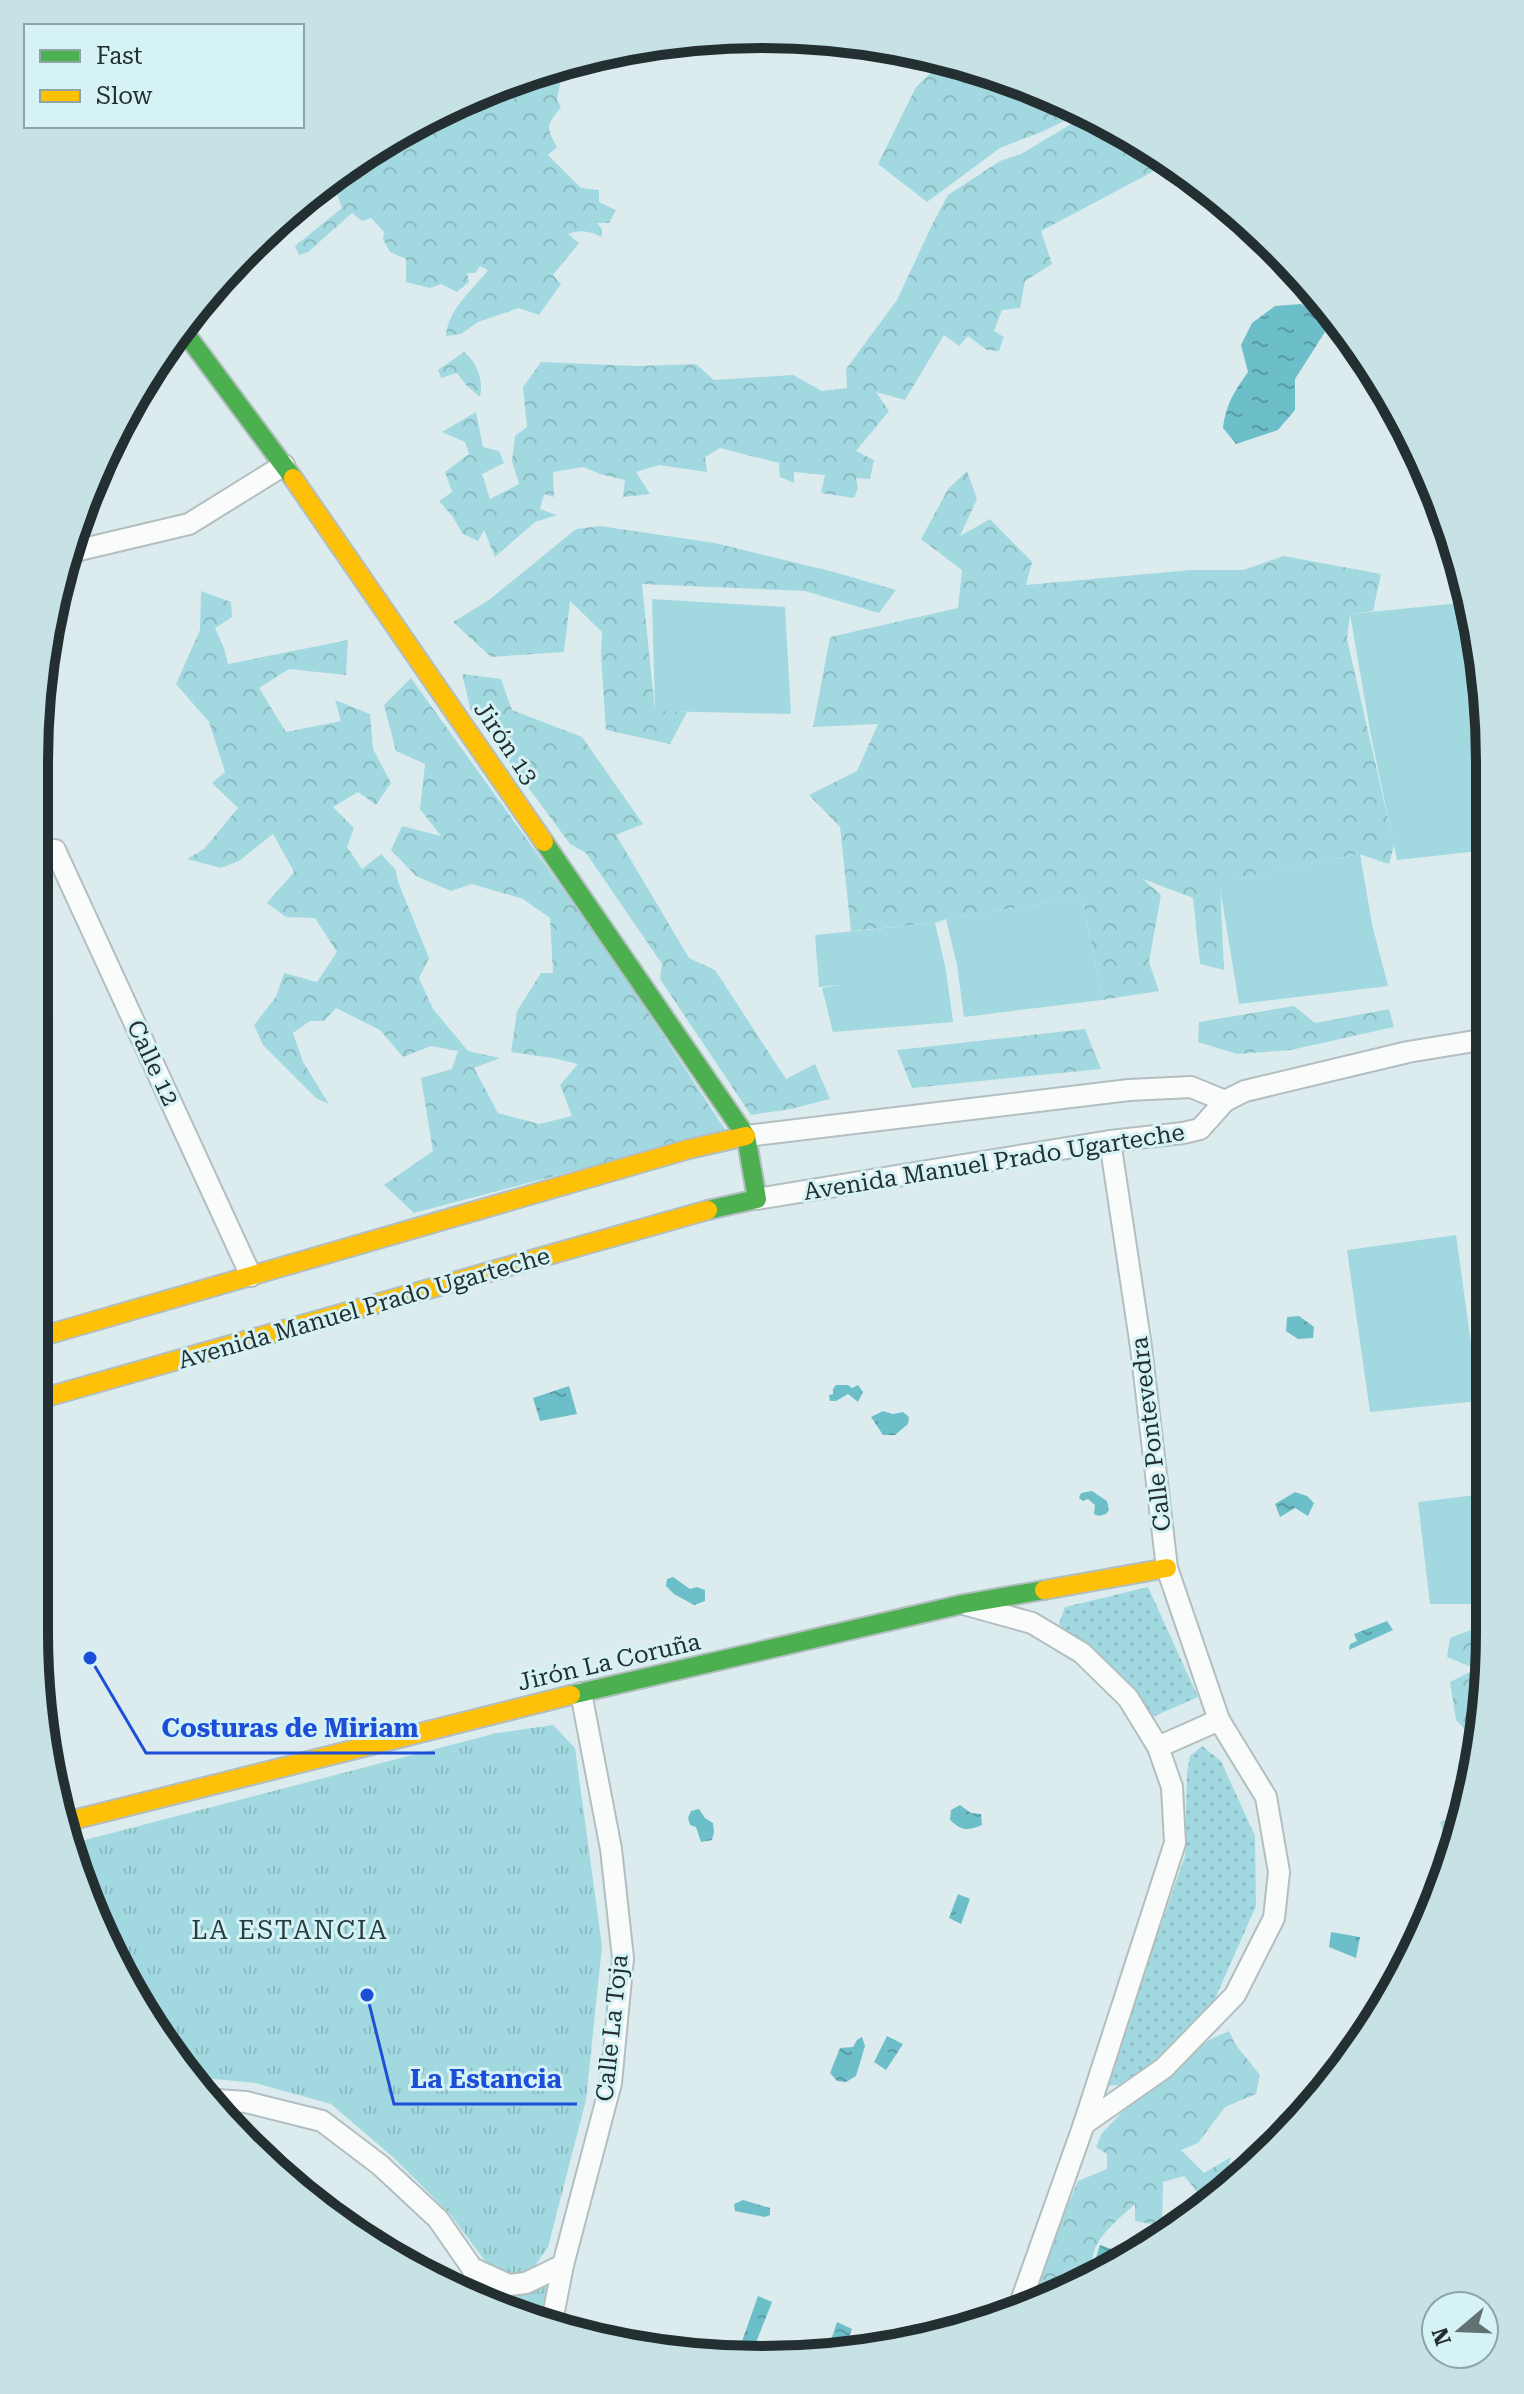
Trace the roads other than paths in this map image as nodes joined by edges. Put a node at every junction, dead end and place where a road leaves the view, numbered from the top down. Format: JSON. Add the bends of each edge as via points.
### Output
{"nodes":[{"id":1,"x":188,"y":337,"type":"edge"},
{"id":2,"x":284,"y":465,"type":"junction"},
{"id":3,"x":80,"y":550,"type":"edge"},
{"id":4,"x":55,"y":850,"type":"dead end"},
{"id":5,"x":1476,"y":1041,"type":"edge"},
{"id":6,"x":1225,"y":1101,"type":"junction"},
{"id":7,"x":746,"y":1136,"type":"junction"},
{"id":8,"x":1110,"y":1141,"type":"junction"},
{"id":9,"x":757,"y":1199,"type":"junction"},
{"id":10,"x":251,"y":1276,"type":"junction"},
{"id":11,"x":48,"y":1335,"type":"edge"},
{"id":12,"x":48,"y":1397,"type":"edge"},
{"id":13,"x":1167,"y":1568,"type":"junction"},
{"id":14,"x":963,"y":1604,"type":"junction"},
{"id":15,"x":581,"y":1693,"type":"junction"},
{"id":16,"x":1219,"y":1720,"type":"junction"},
{"id":17,"x":1158,"y":1747,"type":"junction"},
{"id":18,"x":73,"y":1820,"type":"edge"},
{"id":19,"x":223,"y":2100,"type":"edge"},
{"id":20,"x":1084,"y":2124,"type":"junction"},
{"id":21,"x":563,"y":2265,"type":"junction"},
{"id":22,"x":472,"y":2268,"type":"junction"},
{"id":23,"x":482,"y":2289,"type":"edge"},
{"id":24,"x":1023,"y":2297,"type":"edge"},
{"id":25,"x":553,"y":2315,"type":"edge"}],
"edges":[{"from":1,"to":2,"type":"street","name":"Jirón 13"},
{"from":2,"to":3,"type":"street","via":[[189,524]]},
{"from":2,"to":7,"type":"street","name":"Jirón 13"},
{"from":4,"to":10,"type":"street","name":"Calle 12"},
{"from":5,"to":6,"type":"street","via":[[1245,1091]]},
{"from":6,"to":7,"type":"street","name":"Avenida Manuel Prado Ugarteche","via":[[1191,1087],[1129,1090]]},
{"from":6,"to":8,"type":"street","name":"Avenida Manuel Prado Ugarteche","via":[[1200,1129]]},
{"from":7,"to":9,"type":"street","name":"Jirón 13"},
{"from":7,"to":10,"type":"street","name":"Avenida Manuel Prado Ugarteche"},
{"from":8,"to":9,"type":"street","name":"Avenida Manuel Prado Ugarteche"},
{"from":8,"to":13,"type":"street","name":"Calle Pontevedra"},
{"from":9,"to":12,"type":"street","name":"Avenida Manuel Prado Ugarteche"},
{"from":10,"to":11,"type":"street","name":"Avenida Manuel Prado Ugarteche"},
{"from":13,"to":14,"type":"street","name":"Jirón La Coruña"},
{"from":13,"to":16,"type":"street","name":"Calle Pontevedra"},
{"from":14,"to":15,"type":"street","name":"Jirón La Coruña"},
{"from":14,"to":17,"type":"street","via":[[1032,1623],[1082,1653],[1128,1698]]},
{"from":15,"to":18,"type":"street","name":"Jirón La Coruña"},
{"from":15,"to":21,"type":"street","name":"Calle La Toja","via":[[611,1849],[623,1958],[611,2083]]},
{"from":16,"to":17,"type":"street"},
{"from":16,"to":20,"type":"street","name":"Calle Pontevedra","via":[[1266,1797],[1279,1872],[1274,1918],[1235,1995],[1164,2068]]},
{"from":17,"to":20,"type":"street","via":[[1172,1787],[1175,1843]]},
{"from":19,"to":22,"type":"street","via":[[322,2121],[438,2219]]},
{"from":20,"to":24,"type":"street"},
{"from":21,"to":22,"type":"street","via":[[526,2283],[509,2285]]},
{"from":21,"to":25,"type":"street","name":"Calle La Toja"},
{"from":22,"to":23,"type":"street"}]}
